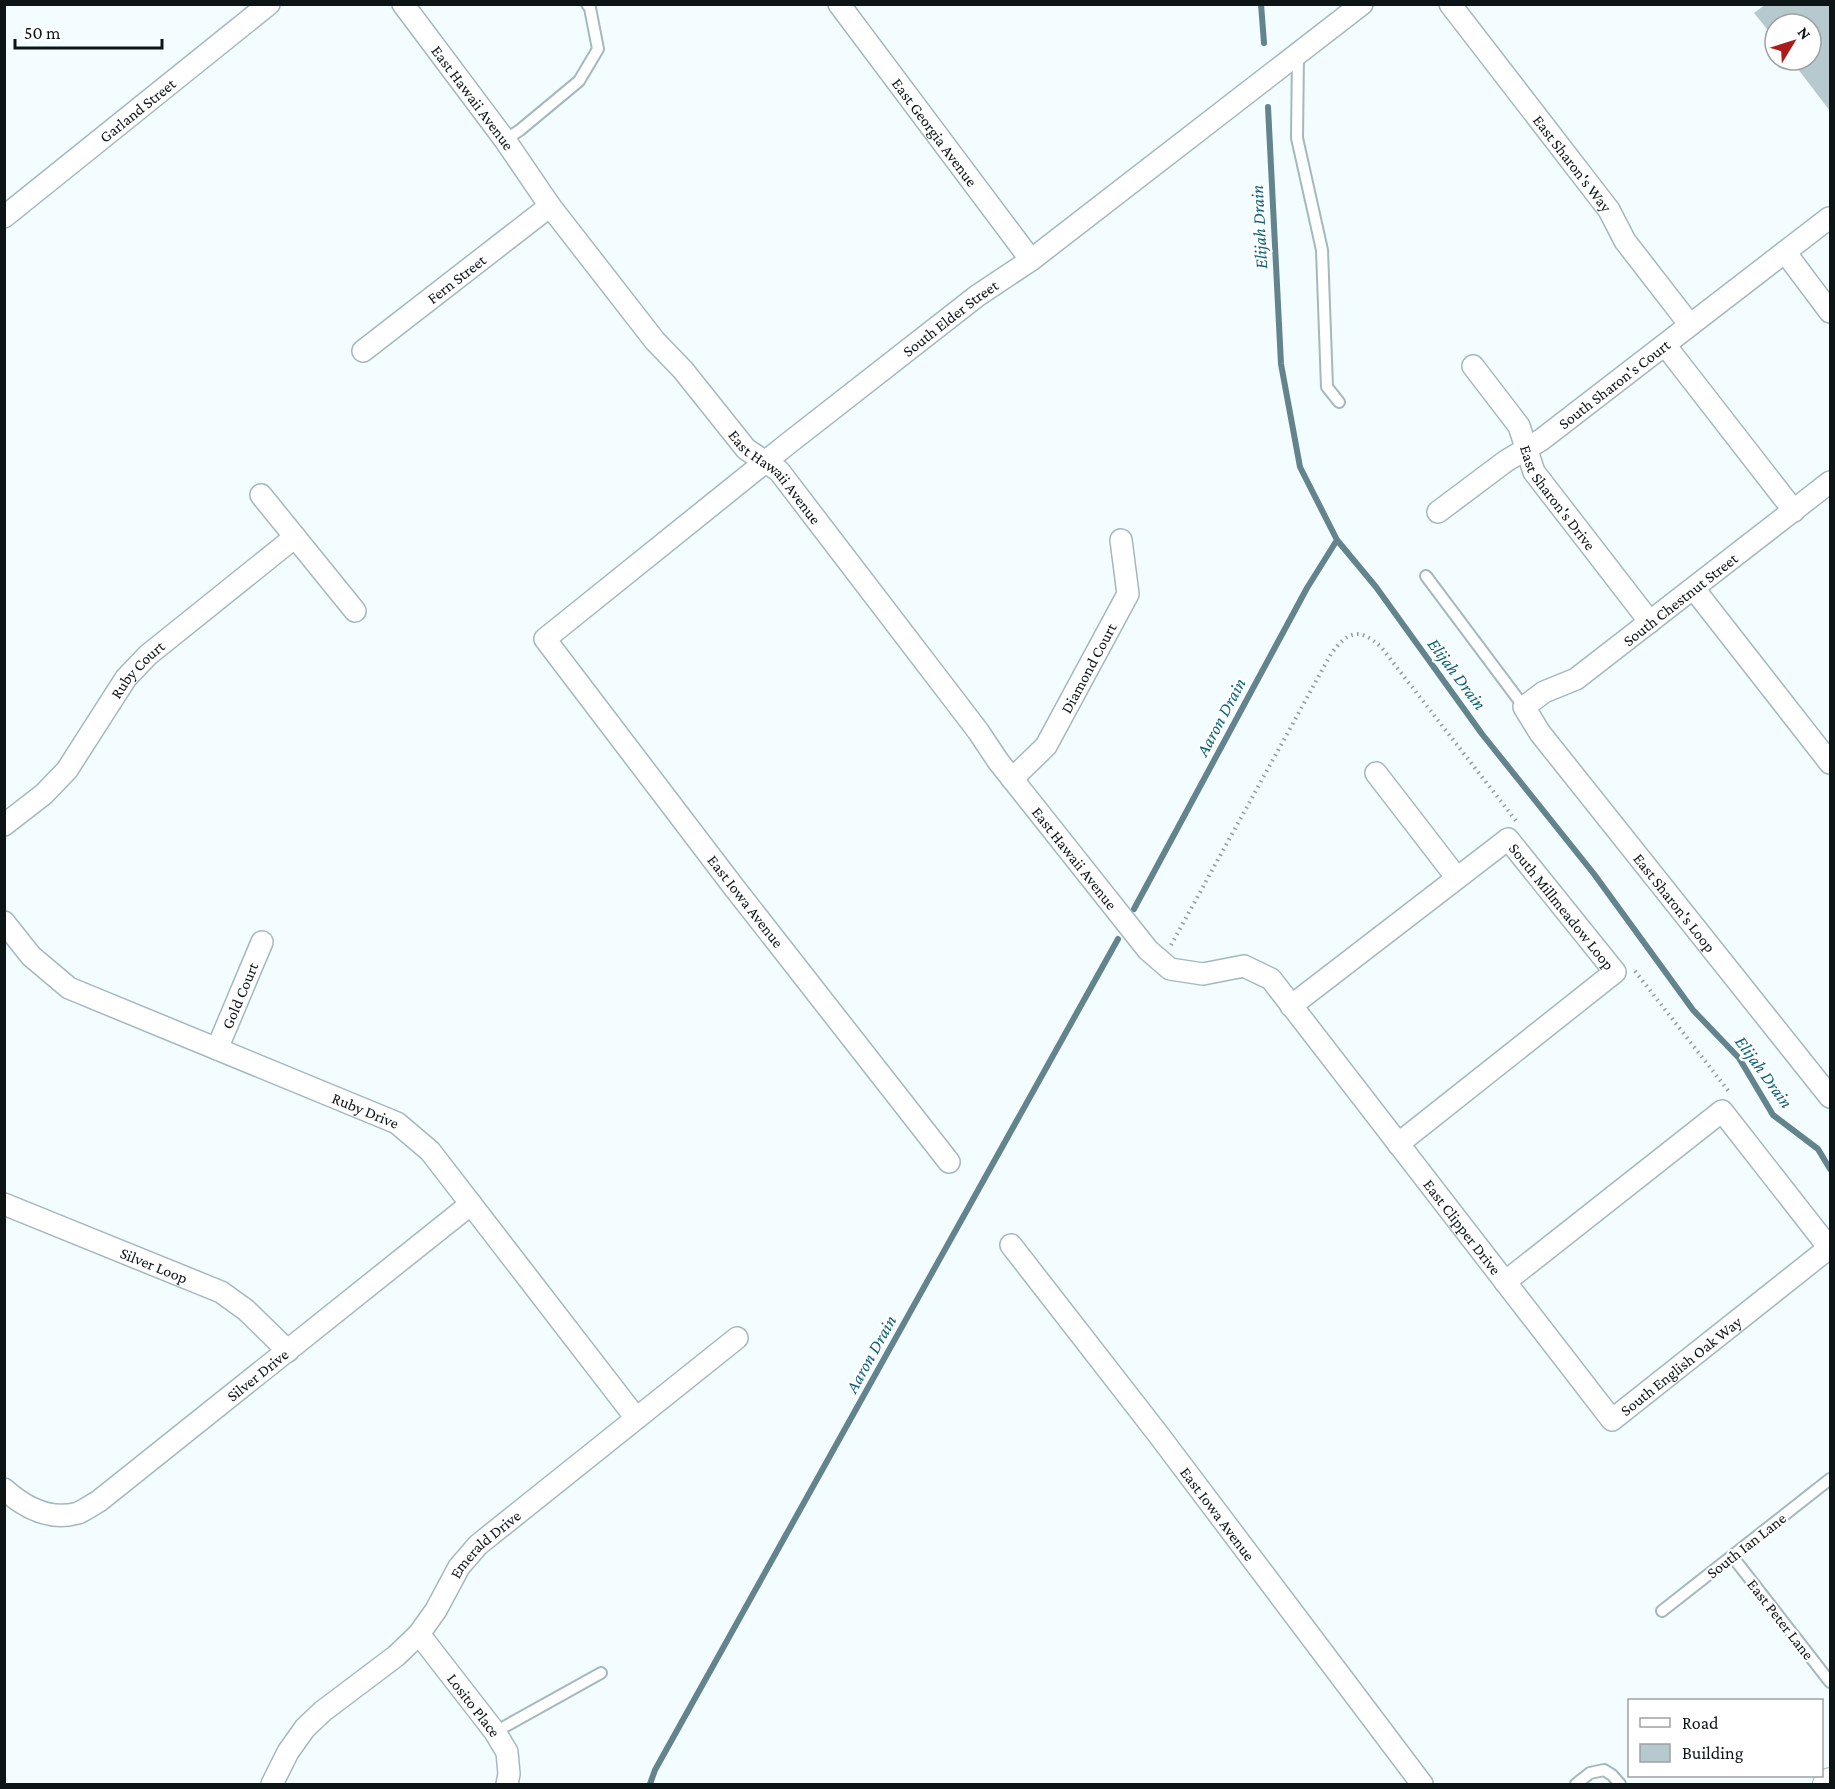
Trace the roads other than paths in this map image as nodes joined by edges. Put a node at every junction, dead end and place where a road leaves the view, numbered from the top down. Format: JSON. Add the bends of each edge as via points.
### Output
{"nodes":[{"id":1,"x":269,"y":4,"type":"edge"},
{"id":2,"x":403,"y":4,"type":"edge"},
{"id":3,"x":587,"y":4,"type":"edge"},
{"id":4,"x":839,"y":4,"type":"edge"},
{"id":5,"x":1362,"y":4,"type":"edge"},
{"id":6,"x":1450,"y":4,"type":"edge"},
{"id":7,"x":1298,"y":54,"type":"junction"},
{"id":8,"x":505,"y":140,"type":"junction"},
{"id":9,"x":550,"y":206,"type":"junction"},
{"id":10,"x":4,"y":217,"type":"edge"},
{"id":11,"x":1829,"y":218,"type":"dead end"},
{"id":12,"x":1785,"y":252,"type":"junction"},
{"id":13,"x":1031,"y":260,"type":"junction"},
{"id":14,"x":1830,"y":312,"type":"edge"},
{"id":15,"x":1690,"y":325,"type":"junction"},
{"id":16,"x":1665,"y":345,"type":"junction"},
{"id":17,"x":363,"y":351,"type":"dead end"},
{"id":18,"x":1473,"y":366,"type":"dead end"},
{"id":19,"x":1339,"y":402,"type":"dead end"},
{"id":20,"x":1526,"y":448,"type":"junction"},
{"id":21,"x":766,"y":462,"type":"junction"},
{"id":22,"x":1830,"y":482,"type":"edge"},
{"id":23,"x":261,"y":495,"type":"dead end"},
{"id":24,"x":1794,"y":511,"type":"junction"},
{"id":25,"x":1438,"y":512,"type":"dead end"},
{"id":26,"x":295,"y":537,"type":"junction"},
{"id":27,"x":1121,"y":540,"type":"dead end"},
{"id":28,"x":1426,"y":576,"type":"dead end"},
{"id":29,"x":1694,"y":589,"type":"junction"},
{"id":30,"x":355,"y":611,"type":"dead end"},
{"id":31,"x":1650,"y":622,"type":"junction"},
{"id":32,"x":545,"y":639,"type":"joint"},
{"id":33,"x":1524,"y":707,"type":"junction"},
{"id":34,"x":1830,"y":763,"type":"edge"},
{"id":35,"x":1376,"y":773,"type":"dead end"},
{"id":36,"x":1012,"y":779,"type":"junction"},
{"id":37,"x":4,"y":825,"type":"edge"},
{"id":38,"x":1457,"y":878,"type":"junction"},
{"id":39,"x":4,"y":922,"type":"edge"},
{"id":40,"x":262,"y":942,"type":"dead end"},
{"id":41,"x":1148,"y":950,"type":"joint"},
{"id":42,"x":1291,"y":1006,"type":"junction"},
{"id":43,"x":217,"y":1049,"type":"junction"},
{"id":44,"x":1830,"y":1097,"type":"edge"},
{"id":45,"x":1398,"y":1144,"type":"junction"},
{"id":46,"x":950,"y":1162,"type":"dead end"},
{"id":47,"x":4,"y":1204,"type":"edge"},
{"id":48,"x":471,"y":1204,"type":"junction"},
{"id":49,"x":1011,"y":1245,"type":"dead end"},
{"id":50,"x":1830,"y":1248,"type":"edge"},
{"id":51,"x":1505,"y":1282,"type":"junction"},
{"id":52,"x":737,"y":1338,"type":"dead end"},
{"id":53,"x":288,"y":1351,"type":"junction"},
{"id":54,"x":636,"y":1418,"type":"junction"},
{"id":55,"x":1830,"y":1479,"type":"edge"},
{"id":56,"x":4,"y":1490,"type":"edge"},
{"id":57,"x":1732,"y":1556,"type":"junction"},
{"id":58,"x":1662,"y":1611,"type":"dead end"},
{"id":59,"x":419,"y":1634,"type":"junction"},
{"id":60,"x":601,"y":1673,"type":"dead end"},
{"id":61,"x":1830,"y":1682,"type":"edge"},
{"id":62,"x":495,"y":1732,"type":"junction"},
{"id":63,"x":1830,"y":1781,"type":"edge"},
{"id":64,"x":272,"y":1785,"type":"edge"},
{"id":65,"x":507,"y":1785,"type":"edge"},
{"id":66,"x":1422,"y":1785,"type":"edge"},
{"id":67,"x":1576,"y":1785,"type":"edge"},
{"id":68,"x":1620,"y":1785,"type":"edge"},
{"id":69,"x":1826,"y":1785,"type":"edge"}],
"edges":[{"from":1,"to":10,"type":"street","name":"Garland Street"},
{"from":2,"to":8,"type":"street","name":"East Hawaii Avenue"},
{"from":3,"to":8,"type":"lane","via":[[598,49],[579,81]]},
{"from":4,"to":13,"type":"street","name":"East Georgia Avenue"},
{"from":5,"to":7,"type":"street","name":"South Elder Street"},
{"from":6,"to":15,"type":"street","name":"East Sharon's Way","via":[[1609,210],[1625,241]]},
{"from":7,"to":13,"type":"street","name":"South Elder Street"},
{"from":7,"to":19,"type":"lane","via":[[1297,138],[1322,249],[1328,387]]},
{"from":8,"to":9,"type":"street","name":"East Hawaii Avenue"},
{"from":9,"to":17,"type":"street","name":"Fern Street"},
{"from":9,"to":21,"type":"street","name":"East Hawaii Avenue","via":[[655,341],[746,449]]},
{"from":11,"to":12,"type":"street","name":"South Sharon's Court"},
{"from":12,"to":14,"type":"street"},
{"from":12,"to":15,"type":"street","name":"South Sharon's Court"},
{"from":13,"to":21,"type":"street","name":"South Elder Street","via":[[978,296]]},
{"from":15,"to":16,"type":"street","name":"South Sharon's Court"},
{"from":16,"to":20,"type":"street","name":"South Sharon's Court"},
{"from":16,"to":24,"type":"street"},
{"from":18,"to":20,"type":"street","name":"East Sharon's Drive","via":[[1519,426]]},
{"from":20,"to":25,"type":"street","name":"South Sharon's Court"},
{"from":20,"to":31,"type":"street","name":"East Sharon's Drive","via":[[1534,472]]},
{"from":21,"to":32,"type":"street","name":"South Elder Street"},
{"from":21,"to":36,"type":"street","name":"East Hawaii Avenue","via":[[779,471]]},
{"from":22,"to":24,"type":"street","name":"South Chestnut Street"},
{"from":23,"to":26,"type":"street"},
{"from":24,"to":29,"type":"street","name":"South Chestnut Street"},
{"from":26,"to":30,"type":"street"},
{"from":26,"to":37,"type":"street","name":"Ruby Court","via":[[148,655],[126,678],[67,770]]},
{"from":27,"to":36,"type":"street","name":"Diamond Court","via":[[1128,594],[1046,746]]},
{"from":28,"to":33,"type":"lane"},
{"from":29,"to":31,"type":"street","name":"South Chestnut Street"},
{"from":29,"to":34,"type":"street"},
{"from":31,"to":33,"type":"street","name":"South Chestnut Street","via":[[1576,679],[1544,692]]},
{"from":32,"to":46,"type":"street","name":"East Iowa Avenue"},
{"from":33,"to":44,"type":"street","name":"East Sharon's Loop","via":[[1540,733]]},
{"from":35,"to":38,"type":"street"},
{"from":36,"to":41,"type":"street","name":"East Hawaii Avenue"},
{"from":38,"to":42,"type":"street","name":"South Millmeadow Loop"},
{"from":38,"to":45,"type":"street","name":"South Millmeadow Loop","via":[[1508,839],[1614,972]]},
{"from":39,"to":43,"type":"street","name":"Ruby Drive","via":[[31,956],[69,988]]},
{"from":40,"to":43,"type":"street","name":"Gold Court"},
{"from":41,"to":42,"type":"street","name":"East Clipper Drive","via":[[1170,969],[1203,974],[1244,966],[1271,980]]},
{"from":42,"to":45,"type":"street","name":"East Clipper Drive"},
{"from":43,"to":48,"type":"street","name":"Ruby Drive","via":[[397,1123],[430,1151]]},
{"from":45,"to":51,"type":"street","name":"East Clipper Drive"},
{"from":47,"to":53,"type":"street","name":"Silver Loop","via":[[220,1292],[246,1310]]},
{"from":48,"to":53,"type":"street","name":"Silver Drive"},
{"from":48,"to":54,"type":"street","name":"Ruby Drive"},
{"from":49,"to":66,"type":"street","name":"East Iowa Avenue"},
{"from":50,"to":51,"type":"street","name":"East Clipper Drive","via":[[1722,1111]]},
{"from":50,"to":51,"type":"street","name":"South English Oak Way","via":[[1612,1420]]},
{"from":52,"to":54,"type":"street","name":"Emerald Drive"},
{"from":53,"to":56,"type":"street","name":"Silver Drive","via":[[99,1501],[78,1513],[55,1515],[32,1510]]},
{"from":54,"to":59,"type":"street","name":"Emerald Drive","via":[[478,1545],[459,1568]]},
{"from":55,"to":57,"type":"lane","name":"South Ian Lane"},
{"from":57,"to":58,"type":"lane","name":"South Ian Lane"},
{"from":57,"to":61,"type":"lane","name":"East Peter Lane"},
{"from":59,"to":62,"type":"street","name":"Losito Place"},
{"from":59,"to":64,"type":"street","name":"Emerald Drive","via":[[305,1728]]},
{"from":60,"to":62,"type":"lane"},
{"from":62,"to":65,"type":"street","name":"Losito Place","via":[[507,1752]]},
{"from":63,"to":69,"type":"street"},
{"from":67,"to":68,"type":"lane","via":[[1590,1773],[1604,1770]]}]}
